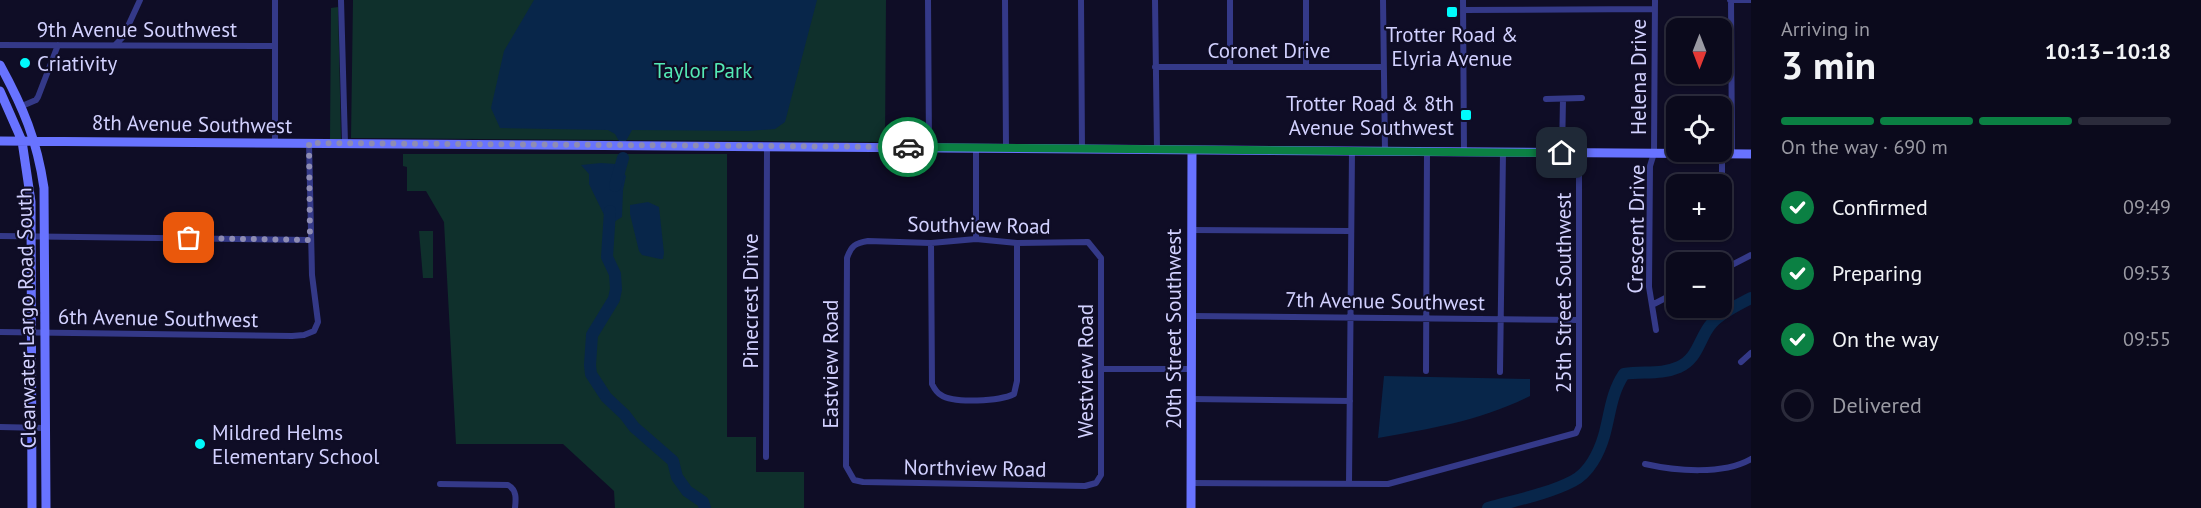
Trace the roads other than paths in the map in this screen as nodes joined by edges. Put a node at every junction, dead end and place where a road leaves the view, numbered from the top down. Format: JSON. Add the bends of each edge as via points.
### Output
{"nodes":[{"id":1,"x":140,"y":0,"type":"edge"},
{"id":2,"x":275,"y":0,"type":"edge"},
{"id":3,"x":341,"y":0,"type":"edge"},
{"id":4,"x":928,"y":0,"type":"edge"},
{"id":5,"x":1005,"y":0,"type":"edge"},
{"id":6,"x":1081,"y":0,"type":"edge"},
{"id":7,"x":1155,"y":0,"type":"edge"},
{"id":8,"x":1230,"y":0,"type":"edge"},
{"id":9,"x":1306,"y":0,"type":"edge"},
{"id":10,"x":1383,"y":0,"type":"edge"},
{"id":11,"x":1463,"y":0,"type":"edge"},
{"id":12,"x":1655,"y":0,"type":"edge"},
{"id":13,"x":1730,"y":0,"type":"edge"},
{"id":14,"x":1751,"y":0,"type":"edge"},
{"id":15,"x":1463,"y":9,"type":"junction"},
{"id":16,"x":1654,"y":9,"type":"junction"},
{"id":17,"x":0,"y":45,"type":"edge"},
{"id":18,"x":58,"y":45,"type":"junction"},
{"id":19,"x":115,"y":45,"type":"junction"},
{"id":20,"x":274,"y":46,"type":"junction"},
{"id":21,"x":0,"y":65,"type":"edge"},
{"id":22,"x":1230,"y":66,"type":"junction"},
{"id":23,"x":1306,"y":66,"type":"junction"},
{"id":24,"x":1155,"y":67,"type":"junction"},
{"id":25,"x":1383,"y":67,"type":"junction"},
{"id":26,"x":0,"y":91,"type":"edge"},
{"id":27,"x":1728,"y":96,"type":"edge"},
{"id":28,"x":1582,"y":98,"type":"dead end"},
{"id":29,"x":1546,"y":99,"type":"dead end"},
{"id":30,"x":1563,"y":99,"type":"junction"},
{"id":31,"x":22,"y":106,"type":"junction"},
{"id":32,"x":0,"y":141,"type":"edge"},
{"id":33,"x":22,"y":141,"type":"junction"},
{"id":34,"x":34,"y":141,"type":"junction"},
{"id":35,"x":275,"y":142,"type":"junction"},
{"id":36,"x":309,"y":143,"type":"junction"},
{"id":37,"x":345,"y":143,"type":"junction"},
{"id":38,"x":767,"y":146,"type":"junction"},
{"id":39,"x":929,"y":147,"type":"junction"},
{"id":40,"x":976,"y":148,"type":"junction"},
{"id":41,"x":1006,"y":148,"type":"junction"},
{"id":42,"x":1082,"y":149,"type":"junction"},
{"id":43,"x":1157,"y":149,"type":"junction"},
{"id":44,"x":1192,"y":150,"type":"junction"},
{"id":45,"x":1352,"y":151,"type":"junction"},
{"id":46,"x":1385,"y":151,"type":"junction"},
{"id":47,"x":1427,"y":152,"type":"junction"},
{"id":48,"x":1464,"y":152,"type":"junction"},
{"id":49,"x":1503,"y":152,"type":"junction"},
{"id":50,"x":1562,"y":153,"type":"junction"},
{"id":51,"x":1579,"y":153,"type":"junction"},
{"id":52,"x":1654,"y":153,"type":"junction"},
{"id":53,"x":1666,"y":153,"type":"edge"},
{"id":54,"x":1732,"y":154,"type":"edge"},
{"id":55,"x":1751,"y":154,"type":"edge"},
{"id":56,"x":1191,"y":230,"type":"junction"},
{"id":57,"x":1350,"y":231,"type":"junction"},
{"id":58,"x":0,"y":236,"type":"edge"},
{"id":59,"x":31,"y":237,"type":"junction"},
{"id":60,"x":45,"y":237,"type":"junction"},
{"id":61,"x":976,"y":239,"type":"junction"},
{"id":62,"x":310,"y":240,"type":"junction"},
{"id":63,"x":931,"y":243,"type":"junction"},
{"id":64,"x":1017,"y":243,"type":"junction"},
{"id":65,"x":851,"y":246,"type":"joint"},
{"id":66,"x":1751,"y":255,"type":"edge"},
{"id":67,"x":1101,"y":258,"type":"joint"},
{"id":68,"x":1732,"y":265,"type":"edge"},
{"id":69,"x":1666,"y":298,"type":"edge"},
{"id":70,"x":1652,"y":305,"type":"junction"},
{"id":71,"x":1191,"y":316,"type":"junction"},
{"id":72,"x":1350,"y":317,"type":"junction"},
{"id":73,"x":1426,"y":318,"type":"junction"},
{"id":74,"x":1500,"y":319,"type":"junction"},
{"id":75,"x":1579,"y":320,"type":"junction"},
{"id":76,"x":1656,"y":330,"type":"dead end"},
{"id":77,"x":0,"y":332,"type":"edge"},
{"id":78,"x":31,"y":332,"type":"junction"},
{"id":79,"x":45,"y":332,"type":"junction"},
{"id":80,"x":1751,"y":353,"type":"edge"},
{"id":81,"x":1740,"y":362,"type":"dead end"},
{"id":82,"x":1102,"y":369,"type":"junction"},
{"id":83,"x":1191,"y":369,"type":"junction"},
{"id":84,"x":1426,"y":371,"type":"dead end"},
{"id":85,"x":1500,"y":372,"type":"dead end"},
{"id":86,"x":1191,"y":399,"type":"junction"},
{"id":87,"x":1350,"y":401,"type":"junction"},
{"id":88,"x":0,"y":427,"type":"edge"},
{"id":89,"x":31,"y":428,"type":"junction"},
{"id":90,"x":44,"y":428,"type":"junction"},
{"id":91,"x":766,"y":457,"type":"dead end"},
{"id":92,"x":1751,"y":459,"type":"edge"},
{"id":93,"x":1645,"y":464,"type":"dead end"},
{"id":94,"x":854,"y":480,"type":"joint"},
{"id":95,"x":1096,"y":483,"type":"joint"},
{"id":96,"x":1191,"y":483,"type":"junction"},
{"id":97,"x":440,"y":484,"type":"dead end"},
{"id":98,"x":1349,"y":484,"type":"junction"},
{"id":99,"x":32,"y":508,"type":"edge"},
{"id":100,"x":46,"y":508,"type":"edge"},
{"id":101,"x":515,"y":508,"type":"edge"},
{"id":102,"x":1191,"y":508,"type":"edge"}],
"edges":[{"from":1,"to":19,"type":"street","via":[[123,37]]},
{"from":2,"to":20,"type":"street"},
{"from":3,"to":37,"type":"street"},
{"from":4,"to":39,"type":"street"},
{"from":5,"to":41,"type":"street"},
{"from":6,"to":42,"type":"street"},
{"from":7,"to":24,"type":"street"},
{"from":8,"to":22,"type":"street"},
{"from":9,"to":23,"type":"street"},
{"from":10,"to":25,"type":"street"},
{"from":11,"to":15,"type":"street"},
{"from":12,"to":16,"type":"street","name":"Helena Drive"},
{"from":13,"to":14,"type":"street"},
{"from":13,"to":27,"type":"street"},
{"from":15,"to":16,"type":"street"},
{"from":15,"to":48,"type":"street"},
{"from":16,"to":52,"type":"street","name":"Helena Drive"},
{"from":17,"to":18,"type":"street","name":"9th Avenue Southwest"},
{"from":18,"to":19,"type":"street","name":"9th Avenue Southwest"},
{"from":18,"to":31,"type":"street","via":[[36,100]]},
{"from":19,"to":20,"type":"street","name":"9th Avenue Southwest"},
{"from":20,"to":35,"type":"street"},
{"from":21,"to":31,"type":"street","name":"Clearwater Largo Road South"},
{"from":22,"to":23,"type":"street","name":"Coronet Drive"},
{"from":22,"to":24,"type":"street","name":"Coronet Drive"},
{"from":23,"to":25,"type":"street","name":"Coronet Drive"},
{"from":24,"to":43,"type":"street"},
{"from":25,"to":46,"type":"street"},
{"from":26,"to":33,"type":"street","name":"Clearwater Largo Road South"},
{"from":28,"to":30,"type":"street"},
{"from":29,"to":30,"type":"street"},
{"from":30,"to":50,"type":"street"},
{"from":31,"to":34,"type":"street","name":"Clearwater Largo Road South"},
{"from":32,"to":33,"type":"street","name":"8th Avenue Southwest"},
{"from":33,"to":34,"type":"street","name":"8th Avenue Southwest"},
{"from":33,"to":59,"type":"street","name":"Clearwater Largo Road South","via":[[31,202]]},
{"from":34,"to":35,"type":"street","name":"8th Avenue Southwest"},
{"from":34,"to":60,"type":"street","name":"Clearwater Largo Road South","via":[[44,188]]},
{"from":35,"to":36,"type":"street","name":"8th Avenue Southwest"},
{"from":36,"to":37,"type":"street","name":"8th Avenue Southwest"},
{"from":36,"to":62,"type":"street"},
{"from":37,"to":38,"type":"street","name":"8th Avenue Southwest"},
{"from":38,"to":39,"type":"street","name":"8th Avenue Southwest"},
{"from":38,"to":91,"type":"street","name":"Pinecrest Drive"},
{"from":39,"to":40,"type":"street","name":"8th Avenue Southwest"},
{"from":40,"to":41,"type":"street","name":"8th Avenue Southwest"},
{"from":40,"to":61,"type":"street"},
{"from":41,"to":42,"type":"street","name":"8th Avenue Southwest"},
{"from":42,"to":43,"type":"street","name":"8th Avenue Southwest"},
{"from":43,"to":44,"type":"street","name":"8th Avenue Southwest"},
{"from":44,"to":45,"type":"street","name":"8th Avenue Southwest"},
{"from":44,"to":56,"type":"street","name":"20th Street Southwest"},
{"from":45,"to":46,"type":"street","name":"8th Avenue Southwest"},
{"from":45,"to":57,"type":"street"},
{"from":46,"to":47,"type":"street","name":"8th Avenue Southwest"},
{"from":47,"to":48,"type":"street","name":"8th Avenue Southwest"},
{"from":47,"to":73,"type":"street"},
{"from":48,"to":49,"type":"street","name":"8th Avenue Southwest"},
{"from":49,"to":50,"type":"street","name":"8th Avenue Southwest"},
{"from":49,"to":74,"type":"street"},
{"from":50,"to":51,"type":"street","name":"8th Avenue Southwest"},
{"from":51,"to":52,"type":"street","name":"8th Avenue Southwest"},
{"from":51,"to":75,"type":"street","name":"25th Street Southwest"},
{"from":52,"to":53,"type":"street","name":"8th Avenue Southwest"},
{"from":52,"to":70,"type":"street","name":"Crescent Drive","via":[[1650,166]]},
{"from":54,"to":55,"type":"street","name":"8th Avenue Southwest"},
{"from":56,"to":57,"type":"street"},
{"from":56,"to":71,"type":"street","name":"20th Street Southwest"},
{"from":57,"to":72,"type":"street"},
{"from":58,"to":59,"type":"street"},
{"from":59,"to":60,"type":"street"},
{"from":59,"to":78,"type":"street","name":"Clearwater Largo Road South"},
{"from":60,"to":62,"type":"street"},
{"from":60,"to":79,"type":"street","name":"Clearwater Largo Road South"},
{"from":61,"to":63,"type":"street","name":"Southview Road"},
{"from":61,"to":64,"type":"street","name":"Southview Road"},
{"from":62,"to":79,"type":"street","name":"6th Avenue Southwest","via":[[318,322],[314,331],[304,335]]},
{"from":63,"to":64,"type":"street","via":[[932,384],[940,395],[950,399],[1005,399],[1014,394]]},
{"from":63,"to":65,"type":"street","name":"Southview Road","via":[[867,241]]},
{"from":64,"to":67,"type":"street","name":"Southview Road","via":[[1088,242]]},
{"from":65,"to":94,"type":"street","name":"Eastview Road","via":[[847,258],[846,466]]},
{"from":66,"to":68,"type":"street"},
{"from":67,"to":82,"type":"street","name":"Westview Road"},
{"from":69,"to":70,"type":"street","name":"Crescent Drive"},
{"from":70,"to":76,"type":"street","name":"Crescent Drive"},
{"from":71,"to":72,"type":"street","name":"7th Avenue Southwest"},
{"from":71,"to":83,"type":"street","name":"20th Street Southwest"},
{"from":72,"to":73,"type":"street","name":"7th Avenue Southwest"},
{"from":72,"to":87,"type":"street"},
{"from":73,"to":74,"type":"street","name":"7th Avenue Southwest"},
{"from":73,"to":84,"type":"street"},
{"from":74,"to":75,"type":"street","name":"7th Avenue Southwest"},
{"from":74,"to":85,"type":"street"},
{"from":75,"to":98,"type":"street","name":"25th Street Southwest","via":[[1576,433],[1388,484]]},
{"from":77,"to":78,"type":"street","name":"6th Avenue Southwest"},
{"from":78,"to":79,"type":"street","name":"6th Avenue Southwest"},
{"from":78,"to":89,"type":"street","name":"Clearwater Largo Road South"},
{"from":79,"to":90,"type":"street","name":"Clearwater Largo Road South"},
{"from":80,"to":81,"type":"street"},
{"from":82,"to":83,"type":"street"},
{"from":82,"to":95,"type":"street","name":"Westview Road","via":[[1101,475]]},
{"from":83,"to":86,"type":"street","name":"20th Street Southwest"},
{"from":86,"to":87,"type":"street"},
{"from":86,"to":96,"type":"street","name":"20th Street Southwest"},
{"from":87,"to":98,"type":"street"},
{"from":88,"to":89,"type":"street"},
{"from":89,"to":90,"type":"street"},
{"from":89,"to":99,"type":"street","name":"Clearwater Largo Road South"},
{"from":90,"to":100,"type":"street","name":"Clearwater Largo Road South"},
{"from":92,"to":93,"type":"street","via":[[1731,468],[1669,469]]},
{"from":94,"to":95,"type":"street","name":"Northview Road","via":[[1085,486]]},
{"from":96,"to":98,"type":"street"},
{"from":96,"to":102,"type":"street","name":"20th Street Southwest"},
{"from":97,"to":101,"type":"street","via":[[512,487]]}]}
